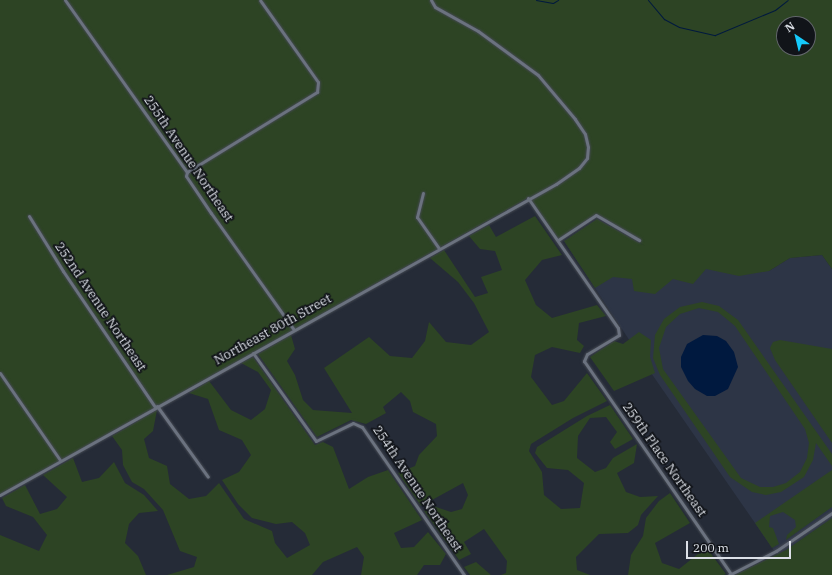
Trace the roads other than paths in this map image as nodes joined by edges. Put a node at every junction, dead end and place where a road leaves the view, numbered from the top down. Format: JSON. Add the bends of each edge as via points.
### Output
{"nodes":[{"id":1,"x":65,"y":0,"type":"edge"},
{"id":2,"x":260,"y":0,"type":"edge"},
{"id":3,"x":431,"y":0,"type":"edge"},
{"id":4,"x":187,"y":172,"type":"junction"},
{"id":5,"x":424,"y":193,"type":"dead end"},
{"id":6,"x":528,"y":198,"type":"junction"},
{"id":7,"x":29,"y":216,"type":"dead end"},
{"id":8,"x":558,"y":240,"type":"junction"},
{"id":9,"x":639,"y":240,"type":"dead end"},
{"id":10,"x":440,"y":248,"type":"junction"},
{"id":11,"x":294,"y":330,"type":"junction"},
{"id":12,"x":253,"y":353,"type":"junction"},
{"id":13,"x":0,"y":374,"type":"edge"},
{"id":14,"x":156,"y":407,"type":"junction"},
{"id":15,"x":60,"y":460,"type":"junction"},
{"id":16,"x":208,"y":477,"type":"dead end"},
{"id":17,"x":0,"y":495,"type":"edge"},
{"id":18,"x":832,"y":513,"type":"edge"},
{"id":19,"x":730,"y":574,"type":"edge"},
{"id":20,"x":464,"y":575,"type":"edge"}],
"edges":[{"from":1,"to":4,"type":"street","name":"255th Avenue Northeast"},
{"from":2,"to":4,"type":"street","via":[[319,86],[317,92]]},
{"from":3,"to":6,"type":"street","name":"Northeast 80th Street","via":[[435,7],[513,54],[538,75],[575,119],[586,140],[587,158],[579,168],[556,184]]},
{"from":4,"to":11,"type":"street","name":"255th Avenue Northeast","via":[[186,176]]},
{"from":5,"to":10,"type":"street","via":[[418,217]]},
{"from":6,"to":8,"type":"street"},
{"from":6,"to":10,"type":"street","name":"Northeast 80th Street"},
{"from":7,"to":14,"type":"street","name":"252nd Avenue Northeast","via":[[63,271]]},
{"from":8,"to":9,"type":"street","via":[[596,214]]},
{"from":8,"to":19,"type":"street","name":"259th Place Northeast","via":[[618,328],[619,335],[584,357],[584,362]]},
{"from":10,"to":11,"type":"street","name":"Northeast 80th Street"},
{"from":11,"to":12,"type":"street","name":"Northeast 80th Street"},
{"from":12,"to":14,"type":"street","name":"Northeast 80th Street"},
{"from":12,"to":20,"type":"street","name":"254th Avenue Northeast","via":[[316,441],[353,423],[362,427]]},
{"from":13,"to":15,"type":"street"},
{"from":14,"to":15,"type":"street","name":"Northeast 80th Street"},
{"from":14,"to":16,"type":"street","name":"252nd Avenue Northeast"},
{"from":15,"to":17,"type":"street","name":"Northeast 80th Street"},
{"from":18,"to":19,"type":"street","via":[[776,551]]}]}
